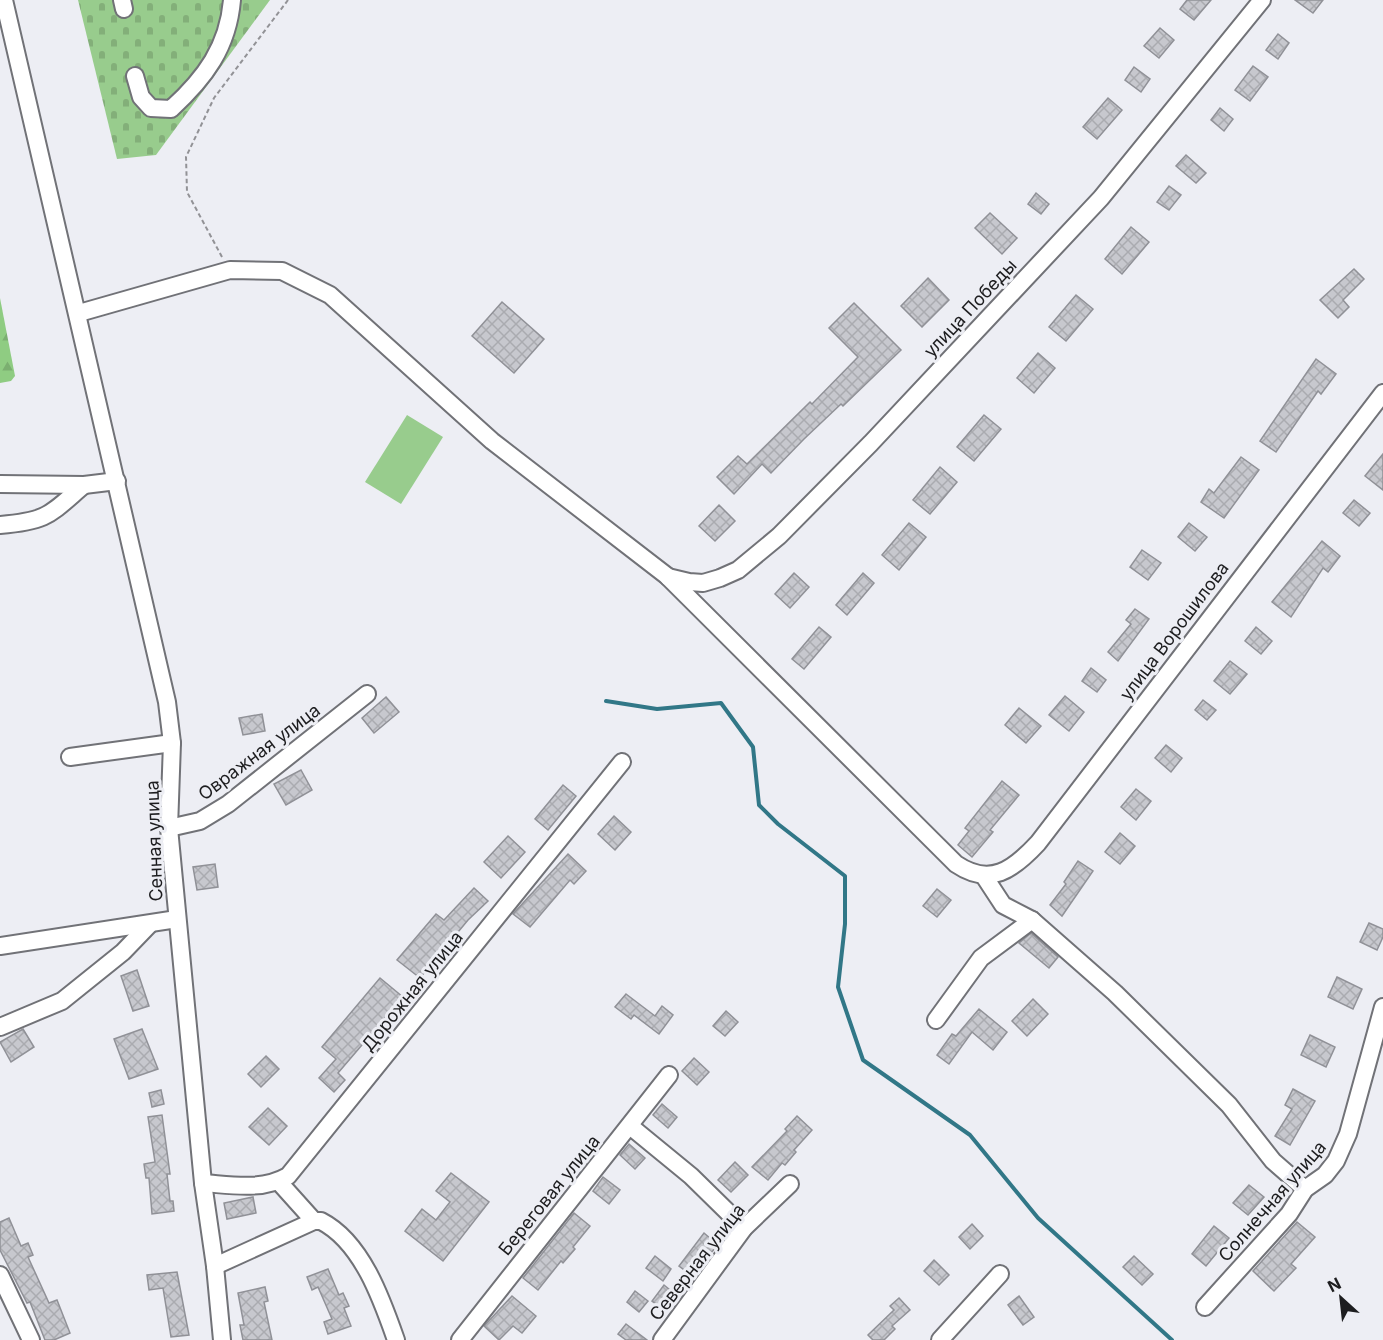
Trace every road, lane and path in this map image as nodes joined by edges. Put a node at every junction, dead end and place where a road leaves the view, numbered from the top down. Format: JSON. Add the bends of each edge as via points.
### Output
{"nodes":[{"id":1,"x":4,"y":0,"type":"edge"},
{"id":2,"x":232,"y":0,"type":"edge"},
{"id":3,"x":288,"y":0,"type":"edge"},
{"id":4,"x":1262,"y":0,"type":"edge"},
{"id":5,"x":135,"y":76,"type":"dead end"},
{"id":6,"x":230,"y":270,"type":"junction"},
{"id":7,"x":79,"y":313,"type":"junction"},
{"id":8,"x":1383,"y":393,"type":"edge"},
{"id":9,"x":117,"y":481,"type":"junction"},
{"id":10,"x":0,"y":484,"type":"edge"},
{"id":11,"x":84,"y":485,"type":"junction"},
{"id":12,"x":0,"y":525,"type":"edge"},
{"id":13,"x":667,"y":576,"type":"junction"},
{"id":14,"x":367,"y":694,"type":"dead end"},
{"id":15,"x":172,"y":743,"type":"junction"},
{"id":16,"x":70,"y":757,"type":"dead end"},
{"id":17,"x":622,"y":762,"type":"dead end"},
{"id":18,"x":169,"y":828,"type":"junction"},
{"id":19,"x":984,"y":876,"type":"junction"},
{"id":20,"x":177,"y":919,"type":"junction"},
{"id":21,"x":1032,"y":920,"type":"junction"},
{"id":22,"x":150,"y":924,"type":"junction"},
{"id":23,"x":0,"y":946,"type":"edge"},
{"id":24,"x":1383,"y":1007,"type":"edge"},
{"id":25,"x":936,"y":1020,"type":"dead end"},
{"id":26,"x":0,"y":1027,"type":"edge"},
{"id":27,"x":669,"y":1075,"type":"dead end"},
{"id":28,"x":630,"y":1126,"type":"junction"},
{"id":29,"x":279,"y":1182,"type":"junction"},
{"id":30,"x":203,"y":1183,"type":"junction"},
{"id":31,"x":790,"y":1184,"type":"dead end"},
{"id":32,"x":1305,"y":1190,"type":"junction"},
{"id":33,"x":314,"y":1221,"type":"junction"},
{"id":34,"x":744,"y":1228,"type":"junction"},
{"id":35,"x":215,"y":1266,"type":"junction"},
{"id":36,"x":1000,"y":1274,"type":"dead end"},
{"id":37,"x":0,"y":1275,"type":"edge"},
{"id":38,"x":1205,"y":1307,"type":"dead end"},
{"id":39,"x":32,"y":1340,"type":"edge"},
{"id":40,"x":222,"y":1340,"type":"edge"},
{"id":41,"x":396,"y":1340,"type":"edge"},
{"id":42,"x":460,"y":1340,"type":"edge"},
{"id":43,"x":662,"y":1340,"type":"edge"},
{"id":44,"x":940,"y":1340,"type":"edge"}],
"edges":[{"from":1,"to":7,"type":"street","name":"Сенная улица"},
{"from":2,"to":5,"type":"street","via":[[230,27],[214,57],[197,85],[171,109],[151,108],[141,97]]},
{"from":3,"to":6,"type":"path","via":[[214,98],[186,157],[187,192]]},
{"from":4,"to":13,"type":"street","name":"улица Победы","via":[[1101,198],[779,536],[738,570],[720,578],[703,583]]},
{"from":6,"to":7,"type":"street"},
{"from":6,"to":13,"type":"street","via":[[282,271],[330,295],[492,441]]},
{"from":7,"to":9,"type":"street","name":"Сенная улица"},
{"from":8,"to":19,"type":"street","name":"улица Ворошилова","via":[[1038,843],[1015,865]]},
{"from":9,"to":11,"type":"street"},
{"from":9,"to":15,"type":"street","name":"Сенная улица","via":[[168,702]]},
{"from":10,"to":11,"type":"street"},
{"from":11,"to":12,"type":"street","via":[[47,517],[30,523]]},
{"from":13,"to":19,"type":"street","via":[[956,864]]},
{"from":14,"to":18,"type":"street","name":"Овражная улица","via":[[228,804],[200,821]]},
{"from":15,"to":16,"type":"street"},
{"from":15,"to":18,"type":"street","name":"Сенная улица"},
{"from":17,"to":29,"type":"street","name":"Дорожная улица","via":[[296,1168]]},
{"from":18,"to":20,"type":"street","name":"Сенная улица"},
{"from":19,"to":21,"type":"street","via":[[1003,905]]},
{"from":20,"to":22,"type":"street"},
{"from":20,"to":30,"type":"street","name":"Сенная улица"},
{"from":21,"to":25,"type":"street","via":[[981,958]]},
{"from":21,"to":32,"type":"street","via":[[1221,1097],[1272,1161]]},
{"from":22,"to":23,"type":"street"},
{"from":22,"to":26,"type":"street","via":[[123,952],[62,1001]]},
{"from":24,"to":32,"type":"street","name":"Солнечная улица","via":[[1343,1148],[1325,1175]]},
{"from":27,"to":28,"type":"street","name":"Береговая улица"},
{"from":28,"to":34,"type":"street","via":[[691,1176]]},
{"from":28,"to":42,"type":"street","name":"Береговая улица"},
{"from":29,"to":30,"type":"street","via":[[258,1186]]},
{"from":29,"to":33,"type":"street"},
{"from":30,"to":35,"type":"street","name":"Сенная улица"},
{"from":31,"to":34,"type":"street","name":"Северная улица"},
{"from":32,"to":38,"type":"street","name":"Солнечная улица","via":[[1289,1214]]},
{"from":33,"to":35,"type":"street"},
{"from":33,"to":41,"type":"street","via":[[328,1224],[356,1254]]},
{"from":34,"to":43,"type":"street","name":"Северная улица"},
{"from":35,"to":40,"type":"street","name":"Сенная улица"},
{"from":36,"to":44,"type":"street"},
{"from":37,"to":39,"type":"street"}]}
